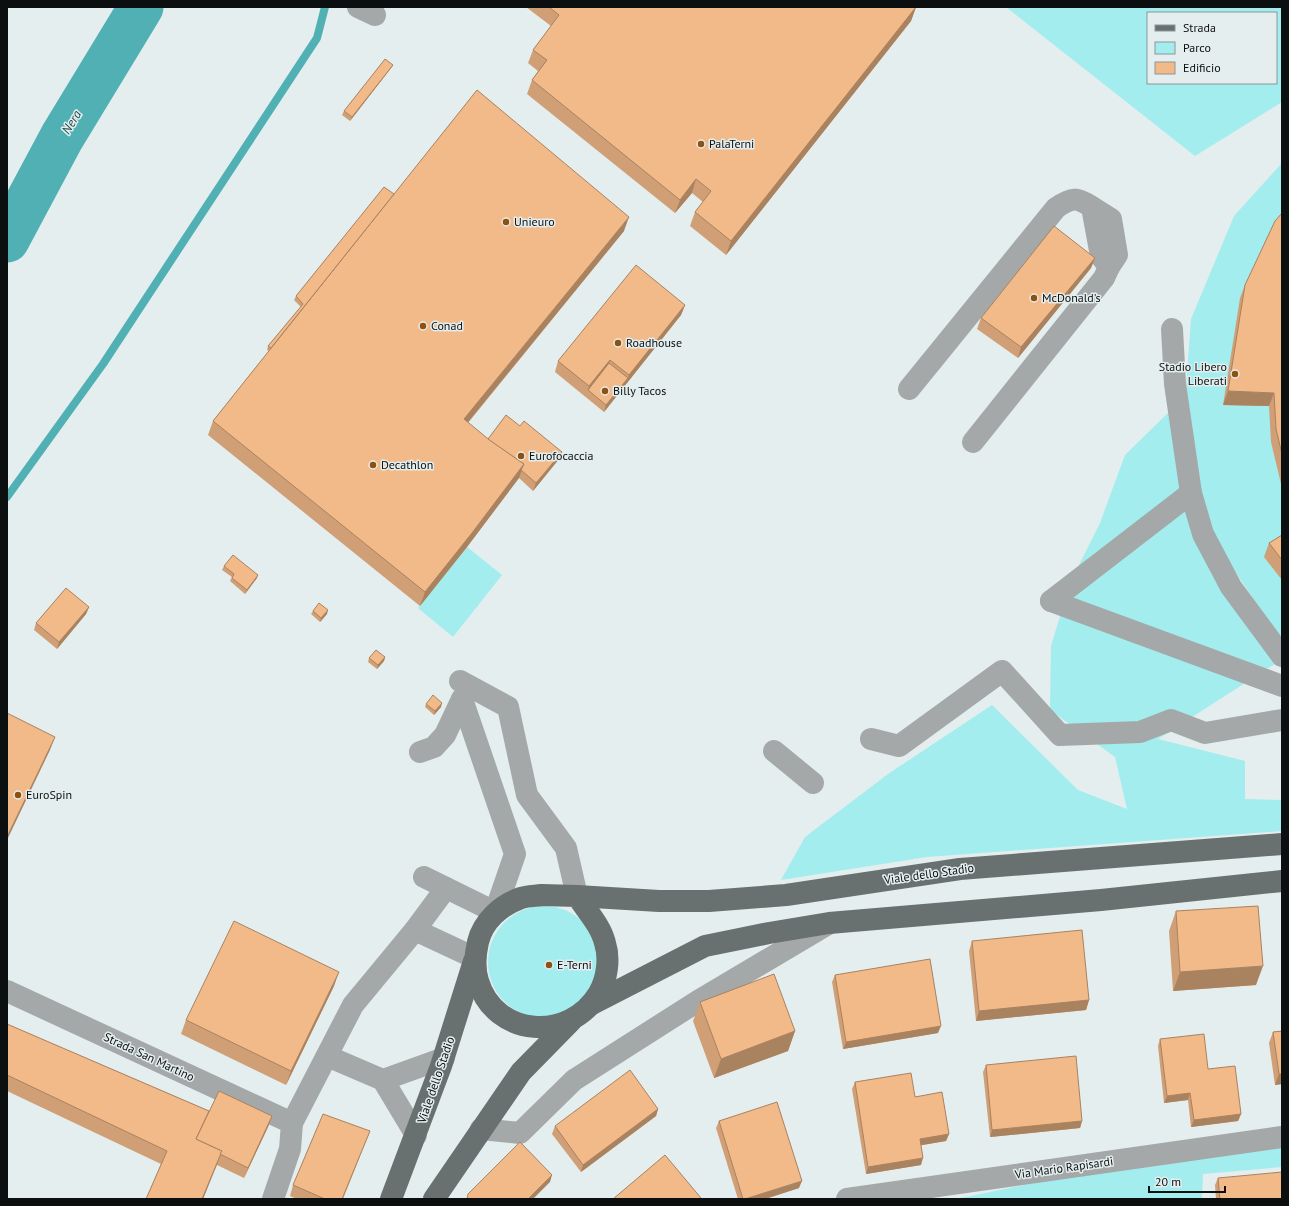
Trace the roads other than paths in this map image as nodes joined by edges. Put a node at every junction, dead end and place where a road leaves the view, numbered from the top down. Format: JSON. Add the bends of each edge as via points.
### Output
{"nodes":[{"id":1,"x":1172,"y":330,"type":"dead end"},
{"id":2,"x":909,"y":389,"type":"dead end"},
{"id":3,"x":973,"y":442,"type":"dead end"},
{"id":4,"x":1191,"y":493,"type":"junction"},
{"id":5,"x":1282,"y":656,"type":"edge"},
{"id":6,"x":1282,"y":686,"type":"edge"},
{"id":7,"x":461,"y":690,"type":"junction"},
{"id":8,"x":1282,"y":720,"type":"edge"},
{"id":9,"x":871,"y":739,"type":"dead end"},
{"id":10,"x":774,"y":751,"type":"dead end"},
{"id":11,"x":420,"y":752,"type":"dead end"},
{"id":12,"x":813,"y":783,"type":"dead end"},
{"id":13,"x":1282,"y":844,"type":"edge"},
{"id":14,"x":424,"y":877,"type":"dead end"},
{"id":15,"x":1282,"y":881,"type":"edge"},
{"id":16,"x":446,"y":888,"type":"junction"},
{"id":17,"x":577,"y":896,"type":"junction"},
{"id":18,"x":496,"y":912,"type":"junction"},
{"id":19,"x":829,"y":923,"type":"junction"},
{"id":20,"x":415,"y":930,"type":"junction"},
{"id":21,"x":475,"y":958,"type":"junction"},
{"id":22,"x":7,"y":991,"type":"edge"},
{"id":23,"x":592,"y":1004,"type":"junction"},
{"id":24,"x":571,"y":1021,"type":"junction"},
{"id":25,"x":327,"y":1056,"type":"junction"},
{"id":26,"x":444,"y":1058,"type":"junction"},
{"id":27,"x":383,"y":1080,"type":"junction"},
{"id":28,"x":292,"y":1123,"type":"junction"},
{"id":29,"x":481,"y":1129,"type":"junction"},
{"id":30,"x":416,"y":1135,"type":"junction"},
{"id":31,"x":1282,"y":1137,"type":"edge"},
{"id":32,"x":273,"y":1199,"type":"edge"},
{"id":33,"x":391,"y":1199,"type":"edge"},
{"id":34,"x":434,"y":1199,"type":"edge"},
{"id":35,"x":847,"y":1199,"type":"edge"}],
"edges":[{"from":1,"to":4,"type":"street","via":[[1175,384]]},
{"from":2,"to":3,"type":"street","via":[[1056,208],[1069,200],[1081,200],[1092,206],[1101,256],[1109,267],[1104,278]]},
{"from":4,"to":5,"type":"street","via":[[1203,534],[1231,587]]},
{"from":4,"to":6,"type":"street","via":[[1051,601]]},
{"from":7,"to":11,"type":"street","via":[[445,735],[434,748]]},
{"from":7,"to":17,"type":"street","via":[[508,706],[527,795],[566,848]]},
{"from":7,"to":18,"type":"street","via":[[515,854]]},
{"from":8,"to":9,"type":"street","via":[[1205,733],[1171,720],[1140,732],[1060,735],[1002,671],[899,746]]},
{"from":10,"to":12,"type":"street"},
{"from":13,"to":17,"type":"main road","name":"Viale dello Stadio","via":[[960,869],[786,895],[709,901]]},
{"from":14,"to":16,"type":"street"},
{"from":15,"to":19,"type":"main road","via":[[1101,900]]},
{"from":16,"to":18,"type":"street"},
{"from":16,"to":20,"type":"street"},
{"from":17,"to":18,"type":"main road","via":[[542,895],[521,898]]},
{"from":17,"to":23,"type":"main road","via":[[605,943],[608,964],[603,986]]},
{"from":18,"to":21,"type":"main road","via":[[479,939]]},
{"from":19,"to":23,"type":"main road","via":[[705,946]]},
{"from":19,"to":29,"type":"street","via":[[698,1001],[574,1080],[520,1133]]},
{"from":20,"to":21,"type":"street"},
{"from":20,"to":25,"type":"street","via":[[353,1005]]},
{"from":21,"to":24,"type":"main road","via":[[478,981],[488,1001],[505,1017],[526,1026],[549,1028]]},
{"from":21,"to":26,"type":"main road","name":"Viale dello Stadio"},
{"from":22,"to":28,"type":"street","name":"Strada San Martino"},
{"from":23,"to":24,"type":"main road","via":[[583,1014]]},
{"from":24,"to":29,"type":"main road","via":[[521,1072]]},
{"from":25,"to":27,"type":"street"},
{"from":25,"to":28,"type":"street"},
{"from":26,"to":27,"type":"street"},
{"from":26,"to":30,"type":"main road","name":"Viale dello Stadio"},
{"from":27,"to":30,"type":"street"},
{"from":28,"to":32,"type":"street","via":[[290,1148]]},
{"from":29,"to":34,"type":"main road"},
{"from":30,"to":33,"type":"main road","name":"Viale dello Stadio"},
{"from":31,"to":35,"type":"street","name":"Via Mario Rapisardi"}]}
